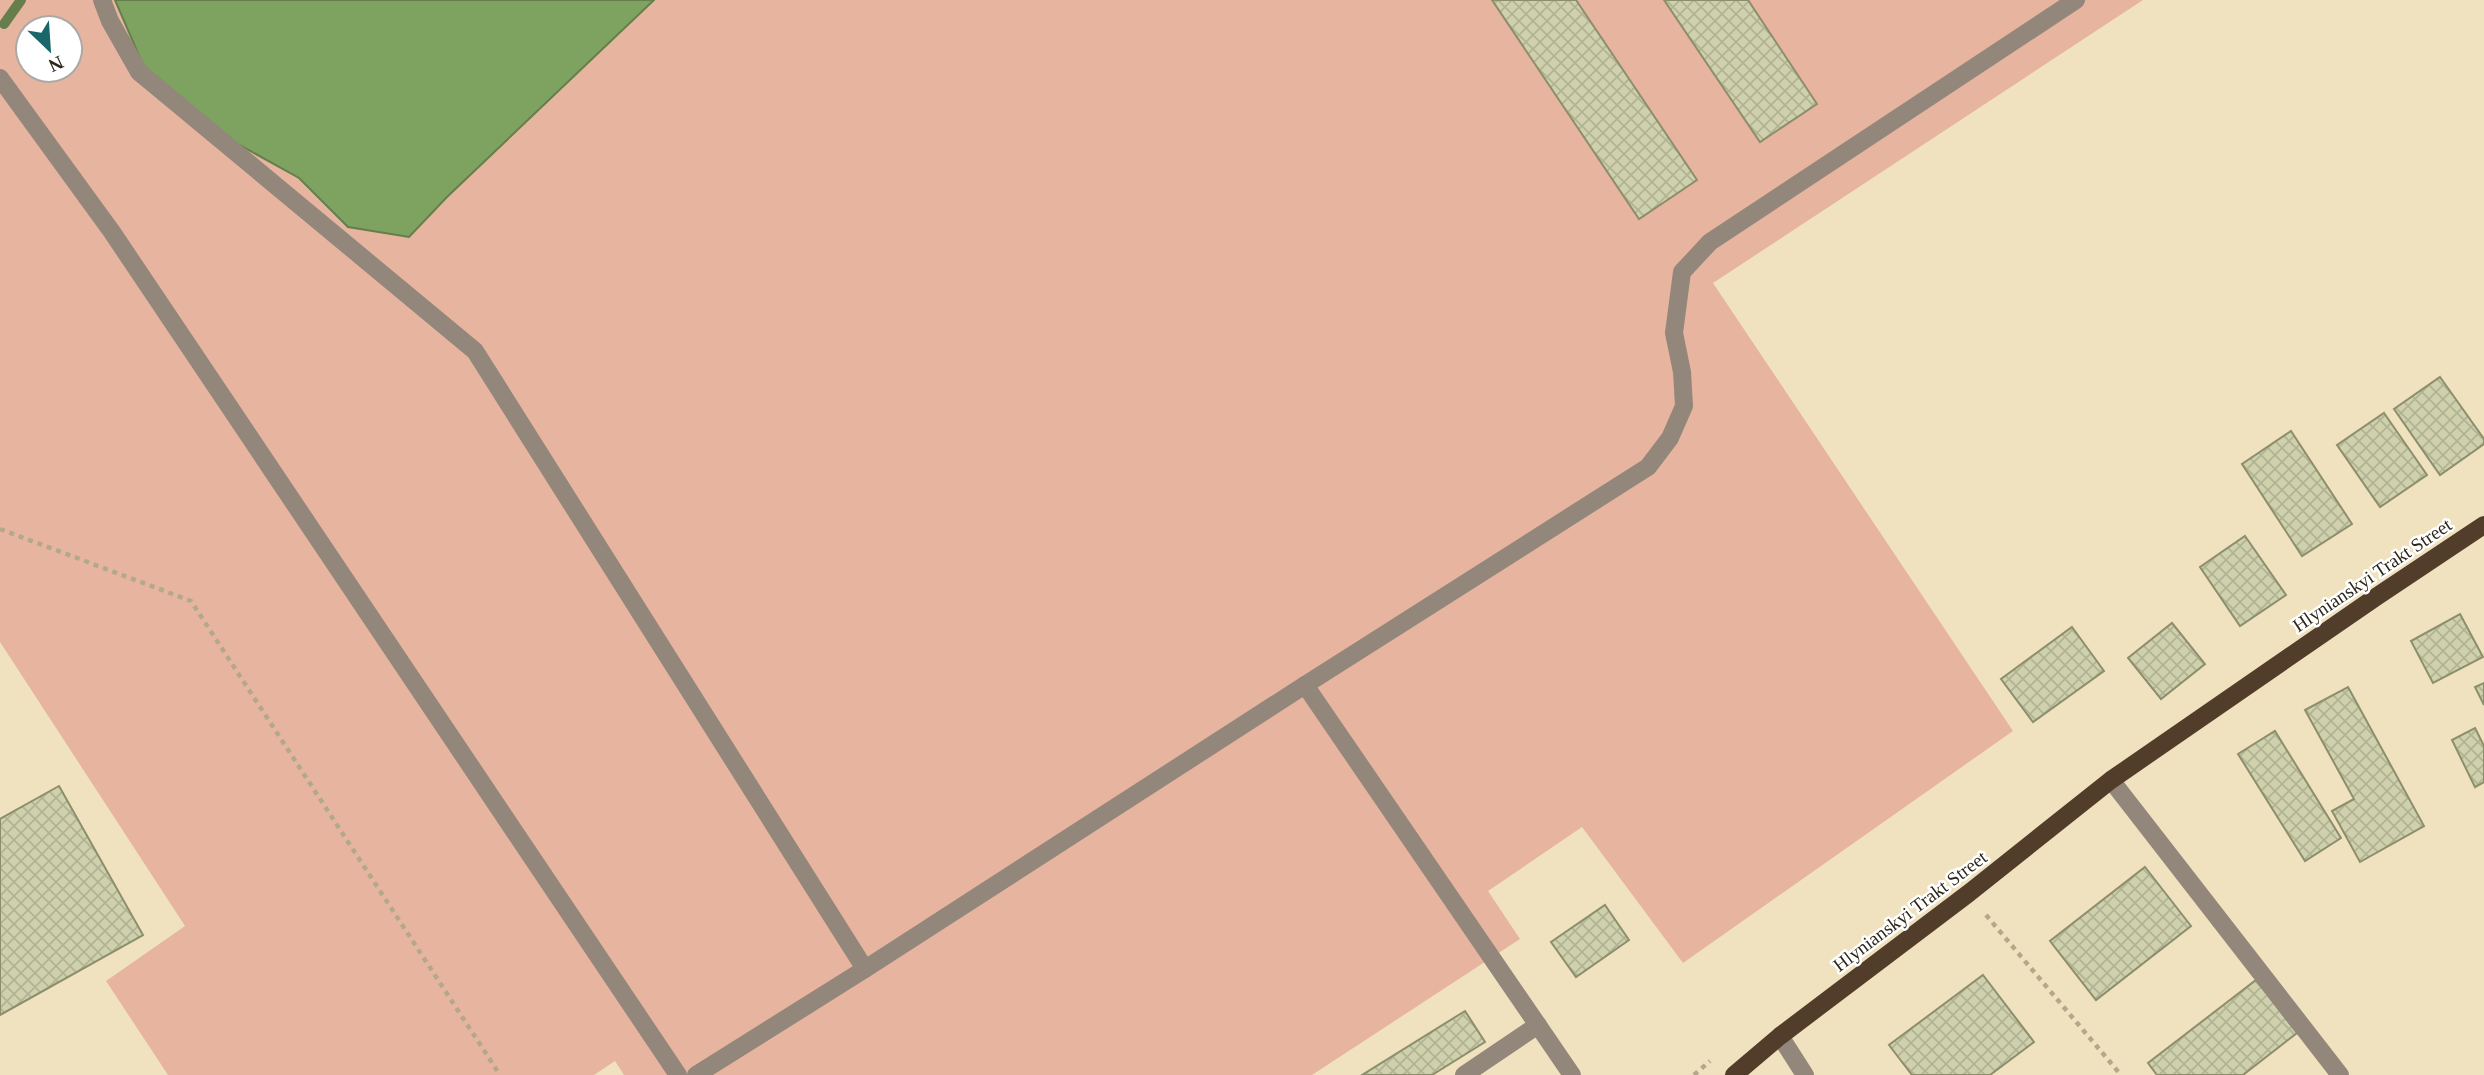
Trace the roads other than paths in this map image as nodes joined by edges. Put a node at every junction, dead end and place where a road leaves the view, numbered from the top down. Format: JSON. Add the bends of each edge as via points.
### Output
{"nodes":[{"id":1,"x":102,"y":0,"type":"edge"},
{"id":2,"x":2076,"y":0,"type":"edge"},
{"id":3,"x":0,"y":78,"type":"edge"},
{"id":4,"x":2484,"y":525,"type":"edge"},
{"id":5,"x":1305,"y":685,"type":"junction"},
{"id":6,"x":2112,"y":780,"type":"junction"},
{"id":7,"x":865,"y":969,"type":"junction"},
{"id":8,"x":1538,"y":1025,"type":"junction"},
{"id":9,"x":1780,"y":1036,"type":"junction"},
{"id":10,"x":678,"y":1075,"type":"edge"},
{"id":11,"x":696,"y":1075,"type":"edge"},
{"id":12,"x":1464,"y":1075,"type":"edge"},
{"id":13,"x":1572,"y":1075,"type":"edge"},
{"id":14,"x":1734,"y":1075,"type":"edge"},
{"id":15,"x":1805,"y":1075,"type":"edge"},
{"id":16,"x":2340,"y":1075,"type":"edge"}],
"edges":[{"from":1,"to":7,"type":"street","via":[[139,72],[475,351]]},
{"from":2,"to":5,"type":"street","via":[[1710,242],[1682,272],[1674,333],[1684,406],[1670,438],[1647,467]]},
{"from":3,"to":10,"type":"street","via":[[120,243]]},
{"from":4,"to":6,"type":"main road","name":"Hlynianskyi Trakt Street"},
{"from":5,"to":7,"type":"street"},
{"from":5,"to":8,"type":"street"},
{"from":6,"to":9,"type":"main road","name":"Hlynianskyi Trakt Street"},
{"from":6,"to":16,"type":"street"},
{"from":7,"to":11,"type":"street"},
{"from":8,"to":12,"type":"street"},
{"from":8,"to":13,"type":"street"},
{"from":9,"to":14,"type":"main road","name":"Hlynianskyi Trakt Street"},
{"from":9,"to":15,"type":"street"}]}
